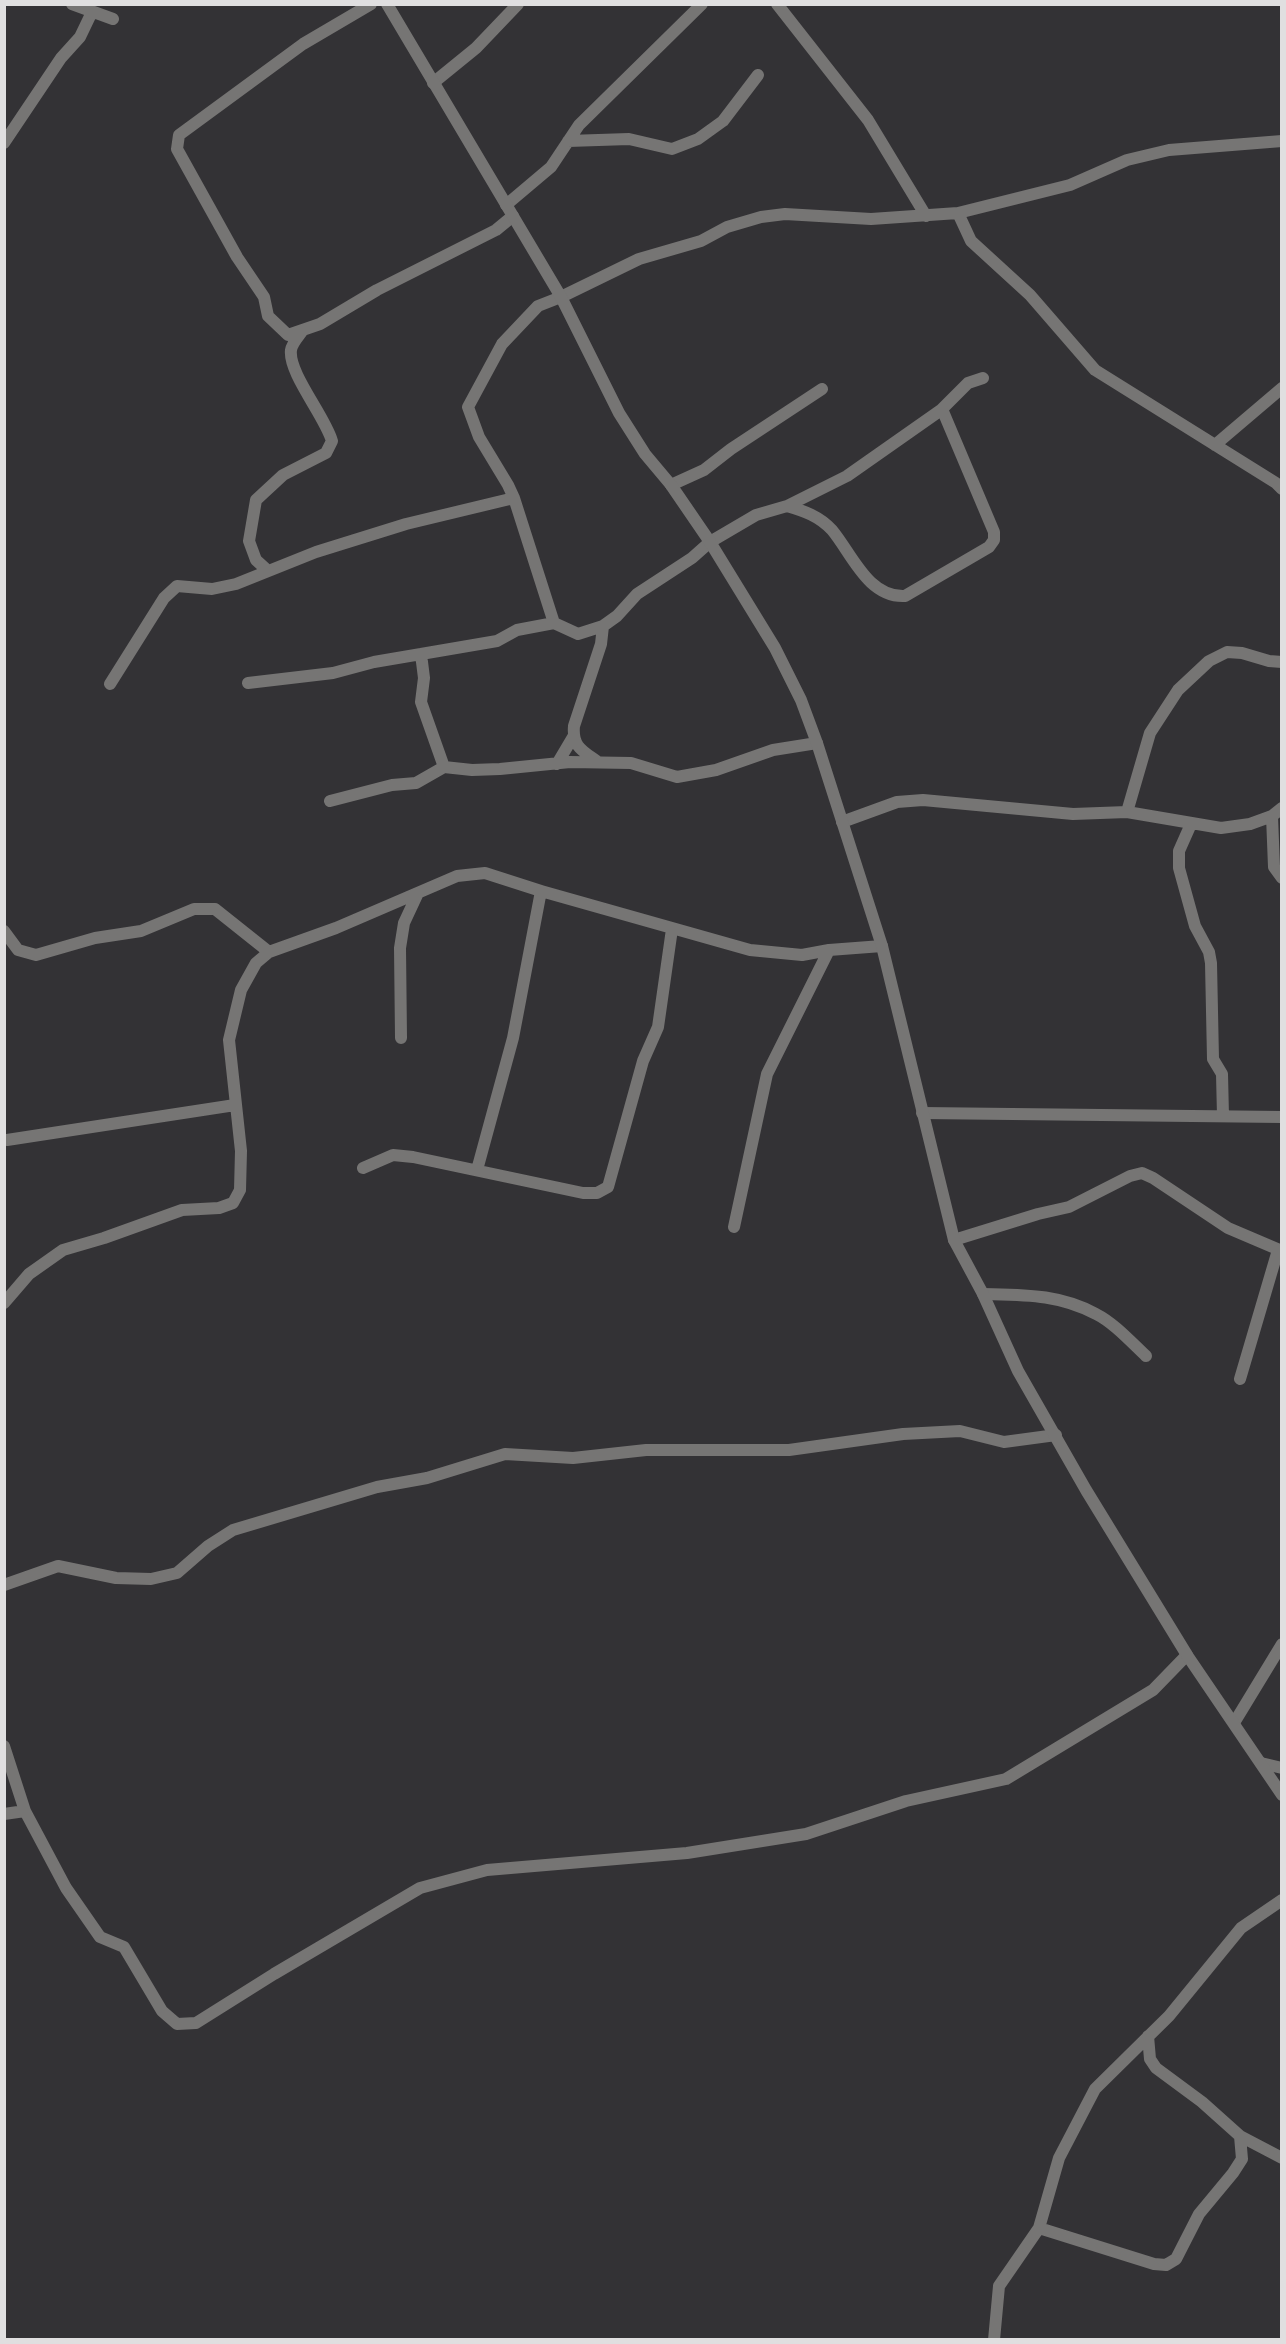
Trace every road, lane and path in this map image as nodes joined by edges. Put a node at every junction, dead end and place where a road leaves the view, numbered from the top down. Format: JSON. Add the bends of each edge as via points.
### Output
{"nodes":[{"id":1,"x":72,"y":4,"type":"edge"},
{"id":2,"x":371,"y":4,"type":"edge"},
{"id":3,"x":387,"y":4,"type":"edge"},
{"id":4,"x":518,"y":4,"type":"edge"},
{"id":5,"x":702,"y":4,"type":"edge"},
{"id":6,"x":777,"y":4,"type":"edge"},
{"id":7,"x":92,"y":12,"type":"junction"},
{"id":8,"x":113,"y":19,"type":"dead end"},
{"id":9,"x":758,"y":75,"type":"dead end"},
{"id":10,"x":433,"y":83,"type":"junction"},
{"id":11,"x":5,"y":141,"type":"edge"},
{"id":12,"x":568,"y":141,"type":"junction"},
{"id":13,"x":1281,"y":141,"type":"edge"},
{"id":14,"x":506,"y":205,"type":"junction"},
{"id":15,"x":958,"y":213,"type":"junction"},
{"id":16,"x":513,"y":216,"type":"junction"},
{"id":17,"x":926,"y":216,"type":"junction"},
{"id":18,"x":561,"y":297,"type":"junction"},
{"id":19,"x":303,"y":330,"type":"junction"},
{"id":20,"x":983,"y":378,"type":"dead end"},
{"id":21,"x":1281,"y":388,"type":"edge"},
{"id":22,"x":822,"y":389,"type":"dead end"},
{"id":23,"x":942,"y":410,"type":"junction"},
{"id":24,"x":1215,"y":445,"type":"junction"},
{"id":25,"x":671,"y":485,"type":"junction"},
{"id":26,"x":1281,"y":489,"type":"edge"},
{"id":27,"x":513,"y":498,"type":"junction"},
{"id":28,"x":787,"y":506,"type":"junction"},
{"id":29,"x":710,"y":542,"type":"junction"},
{"id":30,"x":267,"y":570,"type":"junction"},
{"id":31,"x":554,"y":623,"type":"junction"},
{"id":32,"x":603,"y":626,"type":"junction"},
{"id":33,"x":421,"y":654,"type":"junction"},
{"id":34,"x":1281,"y":662,"type":"edge"},
{"id":35,"x":248,"y":683,"type":"dead end"},
{"id":36,"x":110,"y":684,"type":"dead end"},
{"id":37,"x":573,"y":738,"type":"junction"},
{"id":38,"x":817,"y":743,"type":"junction"},
{"id":39,"x":598,"y":762,"type":"junction"},
{"id":40,"x":557,"y":764,"type":"junction"},
{"id":41,"x":444,"y":767,"type":"junction"},
{"id":42,"x":330,"y":801,"type":"dead end"},
{"id":43,"x":1127,"y":812,"type":"junction"},
{"id":44,"x":1277,"y":812,"type":"edge"},
{"id":45,"x":843,"y":822,"type":"junction"},
{"id":46,"x":1191,"y":824,"type":"junction"},
{"id":47,"x":1281,"y":878,"type":"edge"},
{"id":48,"x":541,"y":891,"type":"junction"},
{"id":49,"x":417,"y":893,"type":"junction"},
{"id":50,"x":672,"y":929,"type":"junction"},
{"id":51,"x":4,"y":931,"type":"edge"},
{"id":52,"x":882,"y":946,"type":"junction"},
{"id":53,"x":829,"y":950,"type":"junction"},
{"id":54,"x":269,"y":952,"type":"junction"},
{"id":55,"x":401,"y":1038,"type":"dead end"},
{"id":56,"x":235,"y":1105,"type":"junction"},
{"id":57,"x":922,"y":1113,"type":"junction"},
{"id":58,"x":1222,"y":1116,"type":"junction"},
{"id":59,"x":1281,"y":1117,"type":"edge"},
{"id":60,"x":7,"y":1140,"type":"dead end"},
{"id":61,"x":363,"y":1168,"type":"dead end"},
{"id":62,"x":477,"y":1170,"type":"junction"},
{"id":63,"x":734,"y":1227,"type":"dead end"},
{"id":64,"x":954,"y":1240,"type":"junction"},
{"id":65,"x":1280,"y":1250,"type":"edge"},
{"id":66,"x":984,"y":1294,"type":"junction"},
{"id":67,"x":4,"y":1303,"type":"edge"},
{"id":68,"x":1146,"y":1356,"type":"dead end"},
{"id":69,"x":1240,"y":1379,"type":"dead end"},
{"id":70,"x":1056,"y":1435,"type":"junction"},
{"id":71,"x":4,"y":1585,"type":"edge"},
{"id":72,"x":1281,"y":1644,"type":"edge"},
{"id":73,"x":1187,"y":1655,"type":"junction"},
{"id":74,"x":1234,"y":1723,"type":"junction"},
{"id":75,"x":4,"y":1746,"type":"edge"},
{"id":76,"x":1261,"y":1763,"type":"junction"},
{"id":77,"x":1281,"y":1768,"type":"edge"},
{"id":78,"x":1281,"y":1795,"type":"edge"},
{"id":79,"x":25,"y":1811,"type":"junction"},
{"id":80,"x":4,"y":1814,"type":"edge"},
{"id":81,"x":1281,"y":1900,"type":"edge"},
{"id":82,"x":1148,"y":2036,"type":"junction"},
{"id":83,"x":1240,"y":2136,"type":"junction"},
{"id":84,"x":1281,"y":2158,"type":"edge"},
{"id":85,"x":1039,"y":2228,"type":"junction"},
{"id":86,"x":994,"y":2340,"type":"edge"}],
"edges":[{"from":1,"to":7,"type":"street"},
{"from":2,"to":19,"type":"street","via":[[303,44],[179,135],[177,149],[237,257],[264,297],[268,316],[288,335]]},
{"from":3,"to":10,"type":"street"},
{"from":4,"to":10,"type":"street","via":[[476,48]]},
{"from":5,"to":12,"type":"street","via":[[579,125]]},
{"from":6,"to":17,"type":"street","via":[[868,120]]},
{"from":7,"to":8,"type":"street"},
{"from":7,"to":11,"type":"street","via":[[80,37],[61,58]]},
{"from":9,"to":12,"type":"street","via":[[723,121],[698,139],[672,149],[628,139]]},
{"from":10,"to":14,"type":"street"},
{"from":12,"to":14,"type":"street","via":[[551,167]]},
{"from":13,"to":15,"type":"street","via":[[1169,150],[1127,160],[1070,185]]},
{"from":14,"to":16,"type":"street"},
{"from":15,"to":17,"type":"street"},
{"from":15,"to":24,"type":"street","via":[[971,241],[1030,295],[1095,370]]},
{"from":16,"to":18,"type":"street"},
{"from":16,"to":19,"type":"street","via":[[495,230]]},
{"from":17,"to":18,"type":"street","via":[[761,217],[727,227],[701,241],[639,259]]},
{"from":18,"to":25,"type":"street","via":[[619,413]]},
{"from":18,"to":27,"type":"street","via":[[538,306],[502,344],[468,407],[479,437]]},
{"from":19,"to":30,"type":"street","via":[[291,351],[294,371],[332,441],[326,453],[283,475],[256,500],[249,541],[256,560]]},
{"from":20,"to":23,"type":"street","via":[[968,383]]},
{"from":21,"to":24,"type":"street"},
{"from":22,"to":25,"type":"street","via":[[704,470]]},
{"from":23,"to":28,"type":"street","via":[[847,476]]},
{"from":23,"to":28,"type":"street","via":[[994,532],[988,547],[905,596],[895,597],[870,581],[831,530],[808,512]]},
{"from":24,"to":26,"type":"street"},
{"from":25,"to":29,"type":"street"},
{"from":27,"to":30,"type":"street","via":[[406,524]]},
{"from":27,"to":31,"type":"street"},
{"from":28,"to":29,"type":"street","via":[[756,514]]},
{"from":29,"to":32,"type":"street","via":[[637,594]]},
{"from":29,"to":38,"type":"street","via":[[776,648]]},
{"from":30,"to":36,"type":"street","via":[[236,584],[212,589],[177,586],[164,598]]},
{"from":31,"to":32,"type":"street","via":[[578,634]]},
{"from":31,"to":33,"type":"street","via":[[517,630],[497,641]]},
{"from":32,"to":37,"type":"street"},
{"from":33,"to":35,"type":"street","via":[[333,673]]},
{"from":33,"to":41,"type":"street","via":[[421,702]]},
{"from":34,"to":43,"type":"street","via":[[1227,652],[1209,661],[1178,690],[1150,733]]},
{"from":37,"to":39,"type":"street"},
{"from":37,"to":40,"type":"street"},
{"from":38,"to":39,"type":"street","via":[[774,750],[716,770],[676,777],[631,763]]},
{"from":38,"to":45,"type":"street"},
{"from":39,"to":40,"type":"street"},
{"from":40,"to":41,"type":"street","via":[[472,770]]},
{"from":41,"to":42,"type":"street","via":[[416,783]]},
{"from":43,"to":45,"type":"street","via":[[1073,814],[922,800],[897,802]]},
{"from":43,"to":46,"type":"street"},
{"from":44,"to":46,"type":"street","via":[[1250,825],[1221,828]]},
{"from":44,"to":47,"type":"street","via":[[1274,867]]},
{"from":45,"to":52,"type":"street"},
{"from":46,"to":58,"type":"street","via":[[1179,851],[1179,868],[1195,926],[1212,963],[1213,1059],[1222,1074]]},
{"from":48,"to":49,"type":"street","via":[[485,873],[457,876]]},
{"from":48,"to":50,"type":"street"},
{"from":48,"to":62,"type":"street","via":[[513,1038]]},
{"from":49,"to":54,"type":"street"},
{"from":49,"to":55,"type":"street","via":[[404,923],[399,948]]},
{"from":50,"to":53,"type":"street","via":[[750,950],[801,955]]},
{"from":50,"to":62,"type":"street","via":[[658,1027],[643,1061],[608,1187],[597,1193],[583,1192]]},
{"from":51,"to":54,"type":"street","via":[[18,950],[36,955],[95,938],[141,931],[194,909],[215,909]]},
{"from":52,"to":53,"type":"street"},
{"from":52,"to":57,"type":"street"},
{"from":53,"to":63,"type":"street","via":[[767,1074]]},
{"from":54,"to":56,"type":"street","via":[[256,963],[241,990],[229,1040]]},
{"from":56,"to":60,"type":"street"},
{"from":56,"to":67,"type":"street","via":[[241,1161],[240,1190],[233,1203],[219,1208],[182,1210],[63,1250],[29,1274]]},
{"from":57,"to":58,"type":"street"},
{"from":57,"to":64,"type":"street"},
{"from":58,"to":59,"type":"street"},
{"from":61,"to":62,"type":"street","via":[[393,1155]]},
{"from":64,"to":65,"type":"street","via":[[1070,1207],[1142,1173],[1228,1228]]},
{"from":64,"to":66,"type":"street"},
{"from":65,"to":69,"type":"street"},
{"from":66,"to":68,"type":"street","via":[[1045,1296],[1098,1314]]},
{"from":66,"to":70,"type":"street","via":[[1018,1371]]},
{"from":70,"to":71,"type":"street","via":[[1004,1442],[960,1431],[903,1434],[789,1450],[646,1450],[573,1458],[506,1454],[233,1530],[177,1574],[151,1579],[116,1578],[58,1566]]},
{"from":70,"to":73,"type":"street"},
{"from":72,"to":74,"type":"street"},
{"from":73,"to":74,"type":"street"},
{"from":73,"to":79,"type":"street","via":[[1153,1690],[1006,1779],[906,1802],[806,1834],[687,1853],[487,1870],[420,1888],[196,2023],[177,2024],[162,2011],[124,1947],[100,1937],[66,1888]]},
{"from":74,"to":76,"type":"street"},
{"from":75,"to":79,"type":"street"},
{"from":76,"to":77,"type":"street"},
{"from":76,"to":78,"type":"street"},
{"from":79,"to":80,"type":"street"},
{"from":81,"to":82,"type":"street","via":[[1241,1928]]},
{"from":82,"to":83,"type":"street","via":[[1150,2059],[1156,2068]]},
{"from":82,"to":85,"type":"street","via":[[1095,2090],[1059,2158]]},
{"from":83,"to":84,"type":"street"},
{"from":83,"to":85,"type":"street","via":[[1242,2159],[1199,2214],[1176,2259],[1166,2265]]},
{"from":85,"to":86,"type":"street","via":[[999,2286]]}]}
